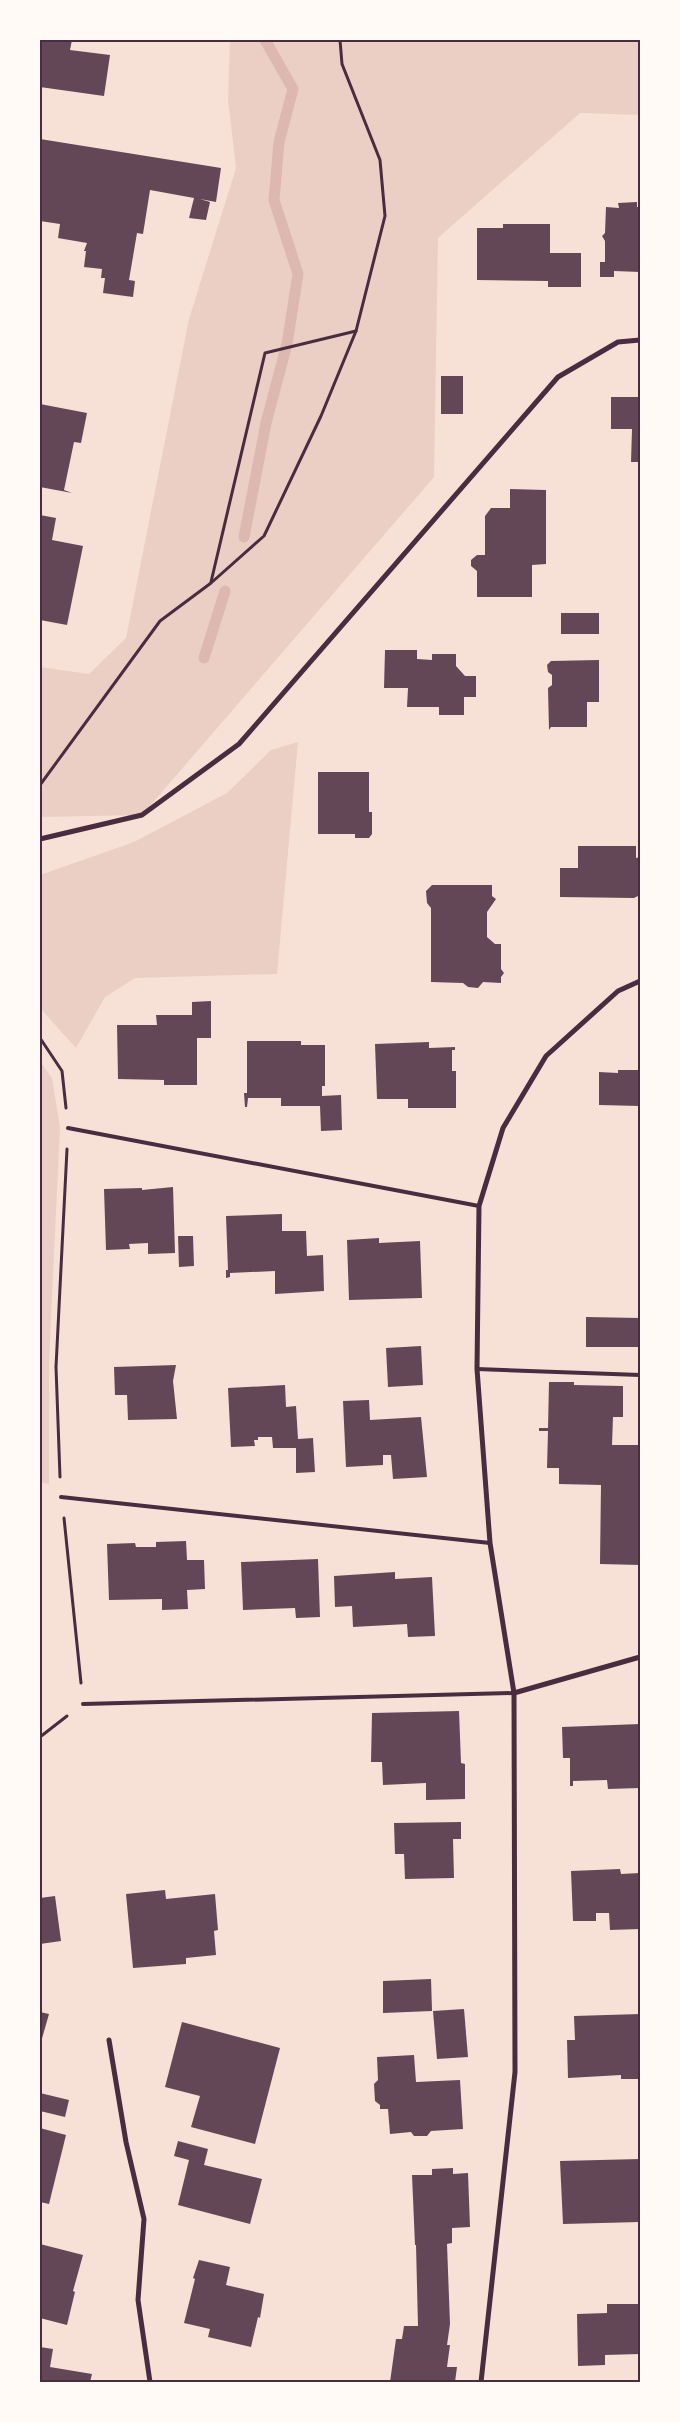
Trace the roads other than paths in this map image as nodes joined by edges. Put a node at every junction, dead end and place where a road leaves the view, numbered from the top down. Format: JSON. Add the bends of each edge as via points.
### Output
{"nodes":[{"id":1,"x":640,"y":340,"type":"edge"},
{"id":2,"x":40,"y":839,"type":"edge"},
{"id":3,"x":640,"y":981,"type":"edge"},
{"id":4,"x":68,"y":1128,"type":"road end"},
{"id":5,"x":479,"y":1206,"type":"junction"},
{"id":6,"x":477,"y":1369,"type":"junction"},
{"id":7,"x":640,"y":1375,"type":"edge"},
{"id":8,"x":61,"y":1496,"type":"road end"},
{"id":9,"x":490,"y":1543,"type":"junction"},
{"id":10,"x":640,"y":1657,"type":"edge"},
{"id":11,"x":514,"y":1693,"type":"junction"},
{"id":12,"x":83,"y":1704,"type":"road end"},
{"id":13,"x":109,"y":2040,"type":"dead end"},
{"id":14,"x":150,"y":2382,"type":"edge"},
{"id":15,"x":481,"y":2382,"type":"edge"}],
"edges":[{"from":1,"to":2,"type":"street","via":[[618,342],[558,377],[239,744],[142,814]]},
{"from":3,"to":5,"type":"street","via":[[618,991],[546,1056],[503,1128]]},
{"from":4,"to":5,"type":"lane"},
{"from":5,"to":6,"type":"street"},
{"from":6,"to":7,"type":"lane"},
{"from":6,"to":9,"type":"street"},
{"from":8,"to":9,"type":"lane"},
{"from":9,"to":11,"type":"street"},
{"from":10,"to":11,"type":"street"},
{"from":11,"to":12,"type":"lane"},
{"from":11,"to":15,"type":"street","via":[[514,2072]]},
{"from":13,"to":14,"type":"street","via":[[126,2142],[144,2219],[138,2300]]}]}
